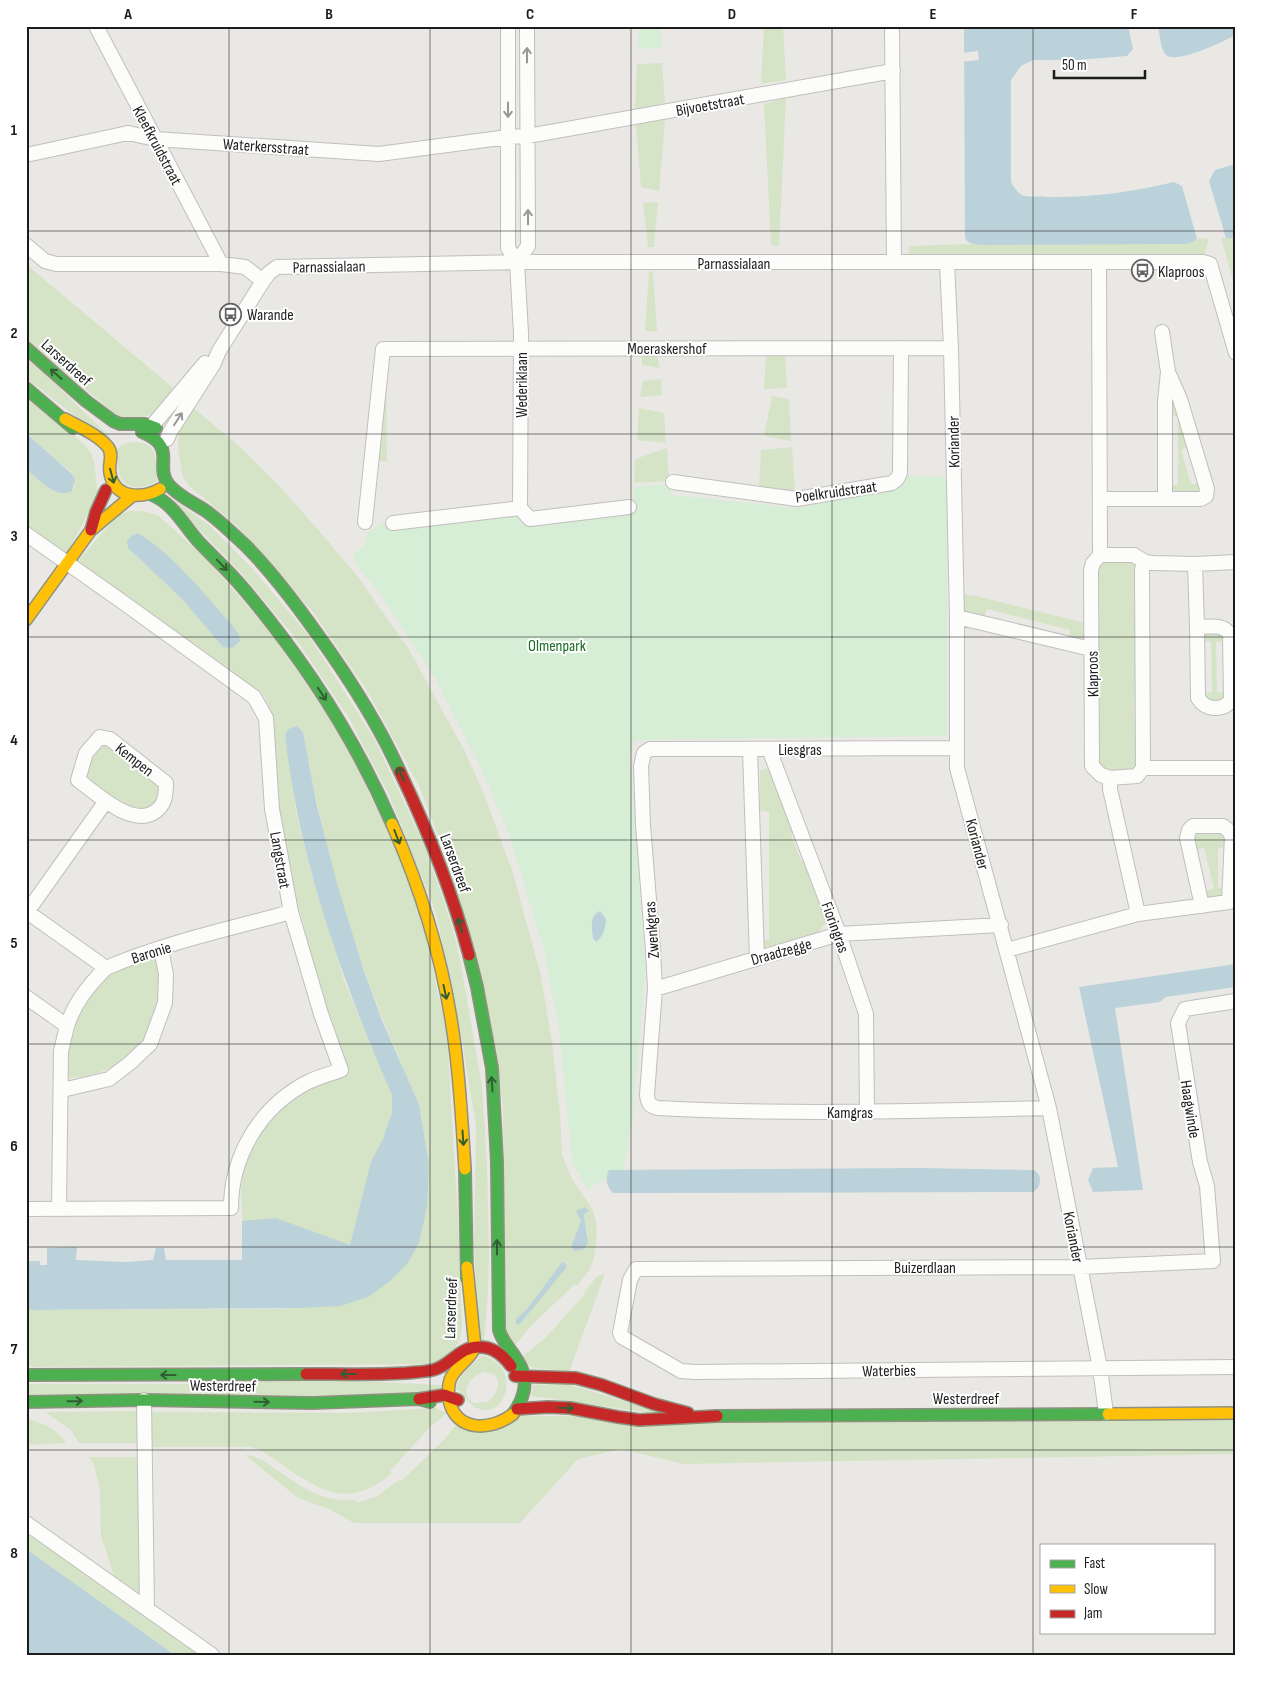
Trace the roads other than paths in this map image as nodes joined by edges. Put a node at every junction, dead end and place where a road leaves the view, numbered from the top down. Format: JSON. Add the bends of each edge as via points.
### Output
{"nodes":[{"id":1,"x":96,"y":26,"type":"edge"},
{"id":2,"x":508,"y":26,"type":"edge"},
{"id":3,"x":527,"y":26,"type":"edge"},
{"id":4,"x":892,"y":26,"type":"edge"},
{"id":5,"x":893,"y":72,"type":"junction"},
{"id":6,"x":528,"y":136,"type":"junction"},
{"id":7,"x":508,"y":137,"type":"junction"},
{"id":8,"x":155,"y":139,"type":"junction"},
{"id":9,"x":26,"y":155,"type":"edge"},
{"id":10,"x":26,"y":245,"type":"edge"},
{"id":11,"x":517,"y":262,"type":"junction"},
{"id":12,"x":894,"y":262,"type":"junction"},
{"id":13,"x":1098,"y":262,"type":"junction"},
{"id":14,"x":947,"y":263,"type":"junction"},
{"id":15,"x":220,"y":264,"type":"junction"},
{"id":16,"x":263,"y":280,"type":"junction"},
{"id":17,"x":1162,"y":332,"type":"dead end"},
{"id":18,"x":26,"y":348,"type":"edge"},
{"id":19,"x":901,"y":348,"type":"junction"},
{"id":20,"x":951,"y":348,"type":"junction"},
{"id":21,"x":521,"y":349,"type":"junction"},
{"id":22,"x":219,"y":351,"type":"junction"},
{"id":23,"x":1236,"y":353,"type":"edge"},
{"id":24,"x":1168,"y":372,"type":"junction"},
{"id":25,"x":26,"y":388,"type":"edge"},
{"id":26,"x":147,"y":429,"type":"junction"},
{"id":27,"x":123,"y":432,"type":"junction"},
{"id":28,"x":167,"y":439,"type":"junction"},
{"id":29,"x":105,"y":452,"type":"junction"},
{"id":30,"x":169,"y":478,"type":"junction"},
{"id":31,"x":673,"y":482,"type":"dead end"},
{"id":32,"x":106,"y":490,"type":"junction"},
{"id":33,"x":150,"y":494,"type":"junction"},
{"id":34,"x":1100,"y":499,"type":"junction"},
{"id":35,"x":1165,"y":499,"type":"junction"},
{"id":36,"x":127,"y":500,"type":"junction"},
{"id":37,"x":630,"y":507,"type":"dead end"},
{"id":38,"x":520,"y":508,"type":"junction"},
{"id":39,"x":365,"y":522,"type":"dead end"},
{"id":40,"x":393,"y":523,"type":"dead end"},
{"id":41,"x":91,"y":530,"type":"junction"},
{"id":42,"x":189,"y":530,"type":"junction"},
{"id":43,"x":26,"y":534,"type":"edge"},
{"id":44,"x":1100,"y":556,"type":"junction"},
{"id":45,"x":1145,"y":562,"type":"junction"},
{"id":46,"x":1236,"y":562,"type":"edge"},
{"id":47,"x":66,"y":563,"type":"junction"},
{"id":48,"x":1195,"y":564,"type":"junction"},
{"id":49,"x":957,"y":617,"type":"junction"},
{"id":50,"x":26,"y":620,"type":"edge"},
{"id":51,"x":1197,"y":627,"type":"junction"},
{"id":52,"x":1091,"y":649,"type":"junction"},
{"id":53,"x":957,"y":748,"type":"junction"},
{"id":54,"x":769,"y":749,"type":"junction"},
{"id":55,"x":750,"y":750,"type":"junction"},
{"id":56,"x":644,"y":754,"type":"joint"},
{"id":57,"x":1143,"y":768,"type":"junction"},
{"id":58,"x":1236,"y":768,"type":"edge"},
{"id":59,"x":1110,"y":778,"type":"junction"},
{"id":60,"x":106,"y":801,"type":"junction"},
{"id":61,"x":1202,"y":906,"type":"junction"},
{"id":62,"x":27,"y":912,"type":"edge"},
{"id":63,"x":291,"y":912,"type":"junction"},
{"id":64,"x":1138,"y":914,"type":"junction"},
{"id":65,"x":1001,"y":925,"type":"junction"},
{"id":66,"x":839,"y":934,"type":"junction"},
{"id":67,"x":161,"y":948,"type":"junction"},
{"id":68,"x":1007,"y":950,"type":"junction"},
{"id":69,"x":757,"y":958,"type":"junction"},
{"id":70,"x":106,"y":968,"type":"junction"},
{"id":71,"x":654,"y":989,"type":"junction"},
{"id":72,"x":26,"y":997,"type":"edge"},
{"id":73,"x":1236,"y":1001,"type":"edge"},
{"id":74,"x":66,"y":1026,"type":"junction"},
{"id":75,"x":62,"y":1090,"type":"junction"},
{"id":76,"x":651,"y":1106,"type":"joint"},
{"id":77,"x":1049,"y":1108,"type":"junction"},
{"id":78,"x":867,"y":1112,"type":"junction"},
{"id":79,"x":26,"y":1209,"type":"edge"},
{"id":80,"x":59,"y":1209,"type":"junction"},
{"id":81,"x":1214,"y":1261,"type":"joint"},
{"id":82,"x":1080,"y":1267,"type":"junction"},
{"id":83,"x":636,"y":1269,"type":"joint"},
{"id":84,"x":497,"y":1295,"type":"junction"},
{"id":85,"x":470,"y":1348,"type":"junction"},
{"id":86,"x":494,"y":1350,"type":"junction"},
{"id":87,"x":1236,"y":1367,"type":"edge"},
{"id":88,"x":1100,"y":1368,"type":"junction"},
{"id":89,"x":396,"y":1374,"type":"junction"},
{"id":90,"x":26,"y":1375,"type":"edge"},
{"id":91,"x":451,"y":1376,"type":"junction"},
{"id":92,"x":520,"y":1376,"type":"junction"},
{"id":93,"x":144,"y":1400,"type":"junction"},
{"id":94,"x":449,"y":1400,"type":"junction"},
{"id":95,"x":26,"y":1402,"type":"edge"},
{"id":96,"x":517,"y":1408,"type":"junction"},
{"id":97,"x":1106,"y":1413,"type":"junction"},
{"id":98,"x":1236,"y":1413,"type":"edge"},
{"id":99,"x":696,"y":1416,"type":"junction"},
{"id":100,"x":26,"y":1524,"type":"edge"},
{"id":101,"x":148,"y":1608,"type":"junction"},
{"id":102,"x":212,"y":1655,"type":"edge"}],
"edges":[{"from":1,"to":8,"type":"street","name":"Kleefkruidstraat"},
{"from":2,"to":7,"type":"street","name":"Wederiklaan","one_way":true},
{"from":6,"to":3,"type":"street","name":"Wederiklaan","one_way":true},
{"from":4,"to":5,"type":"street"},
{"from":5,"to":6,"type":"street","name":"Bijvoetstraat"},
{"from":5,"to":12,"type":"street"},
{"from":6,"to":7,"type":"street","name":"Bijvoetstraat"},
{"from":11,"to":6,"type":"street","name":"Wederiklaan","one_way":true,"via":[[528,246]]},
{"from":7,"to":8,"type":"street","name":"Waterkersstraat","via":[[379,154]]},
{"from":7,"to":11,"type":"street","name":"Wederiklaan","via":[[508,248]]},
{"from":8,"to":9,"type":"street","name":"Waterkersstraat","via":[[128,133]]},
{"from":8,"to":15,"type":"street","name":"Kleefkruidstraat"},
{"from":10,"to":15,"type":"street","via":[[45,261],[56,264]]},
{"from":11,"to":12,"type":"street","name":"Parnassialaan"},
{"from":11,"to":16,"type":"street","name":"Parnassialaan","via":[[278,267]]},
{"from":11,"to":21,"type":"street","name":"Wederiklaan"},
{"from":12,"to":14,"type":"street","name":"Parnassialaan"},
{"from":13,"to":14,"type":"street","name":"Parnassialaan"},
{"from":13,"to":23,"type":"street","name":"Parnassialaan","via":[[1210,264]]},
{"from":13,"to":34,"type":"street","name":"Klaproos"},
{"from":14,"to":20,"type":"street","name":"Koriander"},
{"from":15,"to":16,"type":"street","via":[[245,267]]},
{"from":16,"to":22,"type":"street","name":"Parnassialaan"},
{"from":17,"to":24,"type":"street"},
{"from":27,"to":18,"type":"main road","name":"Larserdreef","one_way":true,"via":[[120,424],[86,401]]},
{"from":19,"to":20,"type":"street","name":"Moeraskershof"},
{"from":19,"to":21,"type":"street","name":"Moeraskershof"},
{"from":19,"to":31,"type":"street","name":"Poelkruidstraat","via":[[900,473],[892,483],[797,499]]},
{"from":20,"to":49,"type":"street","name":"Koriander"},
{"from":21,"to":38,"type":"street","name":"Wederiklaan"},
{"from":21,"to":39,"type":"street","name":"Moeraskershof","via":[[383,349]]},
{"from":22,"to":26,"type":"street","name":"Parnassialaan"},
{"from":28,"to":22,"type":"street","name":"Parnassialaan","one_way":true},
{"from":24,"to":35,"type":"street","via":[[1164,401]]},
{"from":24,"to":35,"type":"street","via":[[1180,399],[1207,489],[1206,496],[1201,499]]},
{"from":25,"to":29,"type":"main road"},
{"from":26,"to":27,"type":"main road","name":"Larserdreef","via":[[139,423]]},
{"from":26,"to":28,"type":"main road","via":[[160,431]]},
{"from":26,"to":30,"type":"main road","via":[[162,449],[163,473]]},
{"from":27,"to":29,"type":"main road"},
{"from":28,"to":30,"type":"main road","via":[[174,452],[174,466]]},
{"from":29,"to":32,"type":"main road","via":[[100,472]]},
{"from":29,"to":36,"type":"main road","one_way":true,"via":[[112,458],[112,479]]},
{"from":30,"to":33,"type":"main road"},
{"from":84,"to":30,"type":"main road","name":"Larserdreef","one_way":true,"via":[[498,1162],[490,1047],[468,951],[442,869],[419,811],[369,712],[322,638],[277,579],[235,535],[182,496]]},
{"from":32,"to":36,"type":"main road"},
{"from":32,"to":41,"type":"main road"},
{"from":33,"to":36,"type":"main road"},
{"from":33,"to":42,"type":"main road","name":"Larserdreef","via":[[166,502]]},
{"from":34,"to":35,"type":"street"},
{"from":34,"to":44,"type":"street","name":"Klaproos"},
{"from":36,"to":41,"type":"main road"},
{"from":36,"to":42,"type":"main road","name":"Larserdreef","via":[[162,510]]},
{"from":37,"to":38,"type":"street","via":[[530,519]]},
{"from":38,"to":40,"type":"street"},
{"from":41,"to":47,"type":"main road"},
{"from":42,"to":85,"type":"main road","name":"Larserdreef","one_way":true,"via":[[270,622],[334,712],[369,773],[411,875],[437,954],[456,1051],[465,1162]]},
{"from":43,"to":47,"type":"street","name":"Langstraat"},
{"from":44,"to":45,"type":"street","via":[[1134,555]]},
{"from":44,"to":52,"type":"street","name":"Klaproos","via":[[1091,570]]},
{"from":45,"to":48,"type":"street"},
{"from":45,"to":57,"type":"street","via":[[1142,569]]},
{"from":46,"to":48,"type":"street"},
{"from":47,"to":50,"type":"main road"},
{"from":47,"to":63,"type":"street","name":"Langstraat","via":[[254,697],[266,718],[272,810]]},
{"from":48,"to":51,"type":"street"},
{"from":49,"to":52,"type":"street"},
{"from":49,"to":53,"type":"street","name":"Koriander"},
{"from":51,"to":51,"type":"street","via":[[1198,698],[1206,707],[1222,708],[1231,700],[1230,636],[1221,627]]},
{"from":52,"to":59,"type":"street","name":"Klaproos","via":[[1092,766],[1101,776]]},
{"from":53,"to":54,"type":"street","name":"Liesgras"},
{"from":53,"to":65,"type":"street","name":"Koriander","via":[[957,768]]},
{"from":54,"to":55,"type":"street","name":"Liesgras"},
{"from":54,"to":66,"type":"street","name":"Fioringras"},
{"from":55,"to":56,"type":"street","name":"Liesgras","via":[[650,749]]},
{"from":55,"to":69,"type":"street"},
{"from":56,"to":71,"type":"street","name":"Zwenkgras","via":[[641,766],[643,825]]},
{"from":57,"to":58,"type":"street"},
{"from":57,"to":59,"type":"street","via":[[1137,776]]},
{"from":59,"to":64,"type":"street"},
{"from":60,"to":60,"type":"street","name":"Kempen","via":[[120,810],[138,816],[148,815],[160,809],[166,798],[166,783],[110,739],[100,737],[86,753],[78,780]]},
{"from":60,"to":62,"type":"street"},
{"from":61,"to":61,"type":"street","via":[[1229,902],[1232,836],[1223,826],[1193,826],[1186,838]]},
{"from":61,"to":64,"type":"street"},
{"from":62,"to":70,"type":"street"},
{"from":63,"to":67,"type":"street","name":"Baronie"},
{"from":63,"to":80,"type":"street","name":"Langstraat","via":[[341,1070],[308,1082],[278,1103],[258,1123],[242,1151],[231,1208]]},
{"from":64,"to":68,"type":"street"},
{"from":65,"to":66,"type":"street","name":"Draadzegge"},
{"from":65,"to":68,"type":"street","name":"Koriander"},
{"from":66,"to":69,"type":"street","name":"Draadzegge"},
{"from":66,"to":78,"type":"street","name":"Fioringras","via":[[866,1014]]},
{"from":67,"to":70,"type":"street","name":"Baronie"},
{"from":67,"to":75,"type":"street","via":[[166,974],[166,1002],[150,1044],[109,1078]]},
{"from":68,"to":77,"type":"street","name":"Koriander"},
{"from":69,"to":71,"type":"street","name":"Draadzegge"},
{"from":70,"to":74,"type":"street","via":[[82,995]]},
{"from":71,"to":76,"type":"street","name":"Zwenkgras","via":[[647,1096]]},
{"from":72,"to":74,"type":"street"},
{"from":73,"to":81,"type":"street","name":"Haagwinde","via":[[1185,1009],[1178,1023],[1200,1162],[1207,1186]]},
{"from":74,"to":75,"type":"street","via":[[61,1051]]},
{"from":75,"to":80,"type":"street"},
{"from":76,"to":78,"type":"street","name":"Kamgras","via":[[708,1111]]},
{"from":77,"to":78,"type":"street","name":"Kamgras"},
{"from":77,"to":82,"type":"street","name":"Koriander"},
{"from":79,"to":80,"type":"street"},
{"from":81,"to":82,"type":"street","name":"Buizerdlaan"},
{"from":82,"to":83,"type":"street","name":"Buizerdlaan"},
{"from":82,"to":88,"type":"street","name":"Koriander"},
{"from":83,"to":88,"type":"street","name":"Waterbies","via":[[630,1280],[620,1333],[622,1338],[681,1371]]},
{"from":84,"to":86,"type":"main road","name":"Larserdreef","via":[[490,1324]]},
{"from":84,"to":92,"type":"main road","name":"Larserdreef","via":[[500,1336],[516,1356]]},
{"from":85,"to":86,"type":"main road"},
{"from":85,"to":89,"type":"main road","name":"Westerdreef","via":[[436,1370]]},
{"from":85,"to":91,"type":"main road","via":[[472,1356]]},
{"from":86,"to":92,"type":"main road"},
{"from":87,"to":88,"type":"street","name":"Waterbies"},
{"from":88,"to":97,"type":"street","name":"Koriander"},
{"from":89,"to":90,"type":"main road","name":"Westerdreef","one_way":true},
{"from":89,"to":91,"type":"main road","name":"Westerdreef","via":[[442,1380]]},
{"from":91,"to":94,"type":"main road"},
{"from":92,"to":94,"type":"main road","via":[[511,1401],[504,1410],[490,1418],[474,1417],[464,1410],[457,1398]]},
{"from":92,"to":96,"type":"main road","via":[[525,1390]]},
{"from":92,"to":99,"type":"main road","name":"Westerdreef","via":[[576,1378]]},
{"from":93,"to":94,"type":"main road","name":"Westerdreef","one_way":true,"via":[[312,1403],[419,1400],[430,1396]]},
{"from":95,"to":93,"type":"main road","name":"Westerdreef","one_way":true},
{"from":93,"to":101,"type":"street"},
{"from":94,"to":96,"type":"main road","via":[[456,1414],[466,1423],[485,1428],[504,1422]]},
{"from":96,"to":99,"type":"main road","name":"Westerdreef","one_way":true,"via":[[579,1409],[632,1419],[667,1420]]},
{"from":97,"to":98,"type":"main road","name":"Westerdreef"},
{"from":97,"to":99,"type":"main road","name":"Westerdreef"},
{"from":100,"to":101,"type":"street"},
{"from":101,"to":102,"type":"street"}]}
